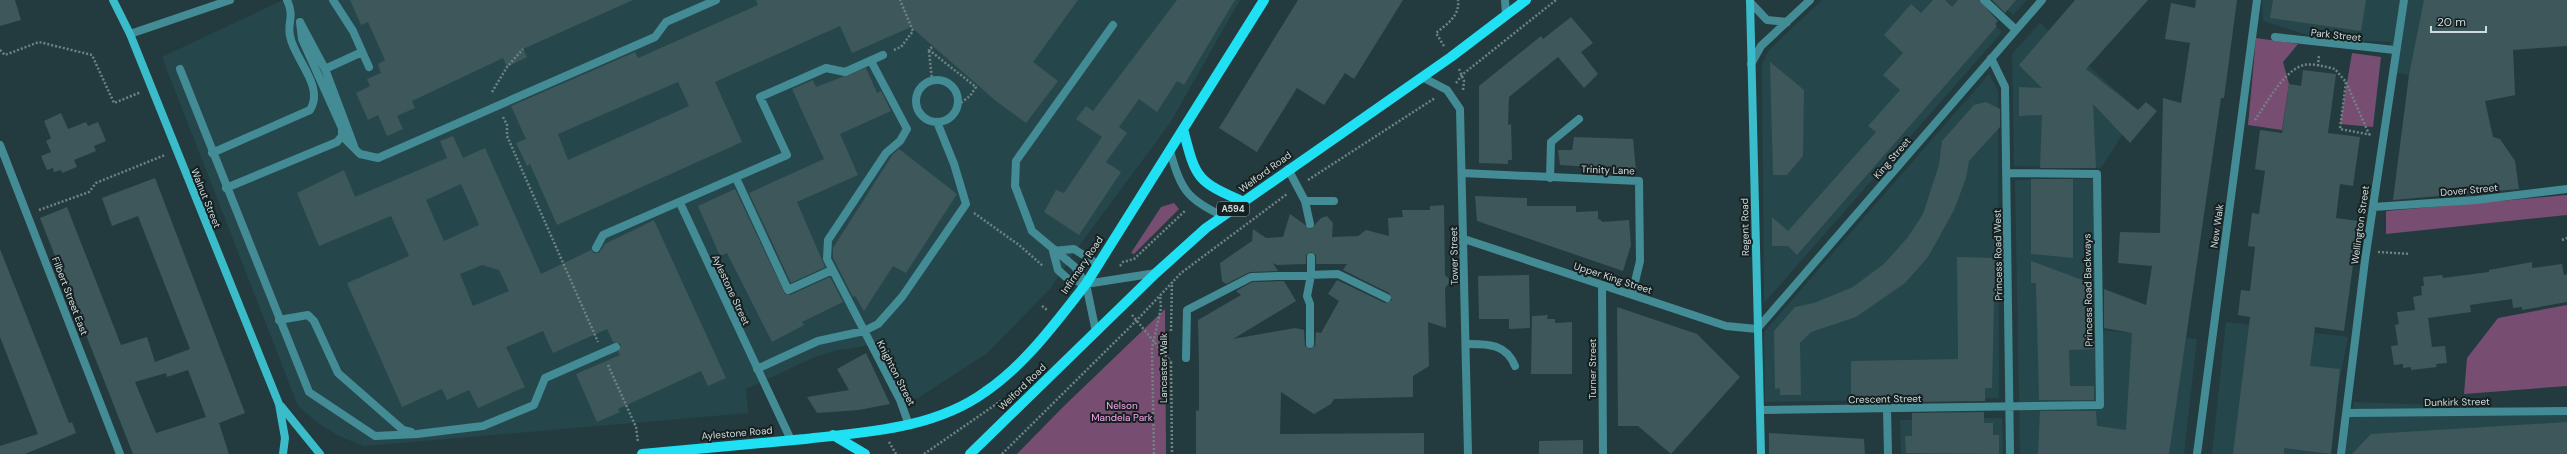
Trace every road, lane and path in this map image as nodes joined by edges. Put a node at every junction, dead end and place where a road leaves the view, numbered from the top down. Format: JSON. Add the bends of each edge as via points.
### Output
{"nodes":[{"id":1,"x":113,"y":0,"type":"edge"},
{"id":2,"x":230,"y":0,"type":"edge"},
{"id":3,"x":287,"y":0,"type":"edge"},
{"id":4,"x":332,"y":0,"type":"edge"},
{"id":5,"x":716,"y":0,"type":"edge"},
{"id":6,"x":900,"y":0,"type":"edge"},
{"id":7,"x":1264,"y":0,"type":"edge"},
{"id":8,"x":1505,"y":0,"type":"edge"},
{"id":9,"x":1526,"y":0,"type":"edge"},
{"id":10,"x":1556,"y":0,"type":"edge"},
{"id":11,"x":1810,"y":0,"type":"edge"},
{"id":12,"x":1984,"y":0,"type":"edge"},
{"id":13,"x":2042,"y":0,"type":"edge"},
{"id":14,"x":2257,"y":0,"type":"edge"},
{"id":15,"x":2404,"y":0,"type":"edge"},
{"id":16,"x":1750,"y":1,"type":"edge"},
{"id":17,"x":293,"y":12,"type":"junction"},
{"id":18,"x":1506,"y":16,"type":"junction"},
{"id":19,"x":300,"y":22,"type":"junction"},
{"id":20,"x":1787,"y":22,"type":"junction"},
{"id":21,"x":1113,"y":25,"type":"dead end"},
{"id":22,"x":2015,"y":29,"type":"junction"},
{"id":23,"x":130,"y":34,"type":"junction"},
{"id":24,"x":2275,"y":37,"type":"dead end"},
{"id":25,"x":932,"y":47,"type":"dead end"},
{"id":26,"x":523,"y":49,"type":"dead end"},
{"id":27,"x":0,"y":50,"type":"edge"},
{"id":28,"x":929,"y":50,"type":"junction"},
{"id":29,"x":2395,"y":50,"type":"junction"},
{"id":30,"x":362,"y":52,"type":"junction"},
{"id":31,"x":883,"y":55,"type":"joint"},
{"id":32,"x":1991,"y":58,"type":"junction"},
{"id":33,"x":871,"y":61,"type":"junction"},
{"id":34,"x":1479,"y":61,"type":"dead end"},
{"id":35,"x":1751,"y":64,"type":"junction"},
{"id":36,"x":369,"y":67,"type":"dead end"},
{"id":37,"x":180,"y":69,"type":"dead end"},
{"id":38,"x":325,"y":69,"type":"junction"},
{"id":39,"x":1422,"y":77,"type":"junction"},
{"id":40,"x":932,"y":80,"type":"junction"},
{"id":41,"x":2346,"y":82,"type":"junction"},
{"id":42,"x":151,"y":87,"type":"junction"},
{"id":43,"x":492,"y":92,"type":"junction"},
{"id":44,"x":484,"y":96,"type":"dead end"},
{"id":45,"x":958,"y":105,"type":"junction"},
{"id":46,"x":498,"y":106,"type":"junction"},
{"id":47,"x":1579,"y":119,"type":"dead end"},
{"id":48,"x":937,"y":122,"type":"junction"},
{"id":49,"x":1183,"y":129,"type":"junction"},
{"id":50,"x":2369,"y":134,"type":"junction"},
{"id":51,"x":342,"y":136,"type":"junction"},
{"id":52,"x":2383,"y":136,"type":"junction"},
{"id":53,"x":2239,"y":140,"type":"junction"},
{"id":54,"x":0,"y":145,"type":"edge"},
{"id":55,"x":354,"y":147,"type":"junction"},
{"id":56,"x":176,"y":150,"type":"junction"},
{"id":57,"x":1170,"y":151,"type":"junction"},
{"id":58,"x":212,"y":153,"type":"junction"},
{"id":59,"x":1288,"y":169,"type":"junction"},
{"id":60,"x":1462,"y":173,"type":"junction"},
{"id":61,"x":2006,"y":173,"type":"junction"},
{"id":62,"x":736,"y":178,"type":"junction"},
{"id":63,"x":1550,"y":178,"type":"junction"},
{"id":64,"x":226,"y":188,"type":"junction"},
{"id":65,"x":2567,"y":189,"type":"edge"},
{"id":66,"x":1193,"y":200,"type":"junction"},
{"id":67,"x":1305,"y":201,"type":"junction"},
{"id":68,"x":1334,"y":201,"type":"dead end"},
{"id":69,"x":1244,"y":202,"type":"junction"},
{"id":70,"x":680,"y":203,"type":"junction"},
{"id":71,"x":966,"y":204,"type":"junction"},
{"id":72,"x":2373,"y":206,"type":"junction"},
{"id":73,"x":28,"y":214,"type":"junction"},
{"id":74,"x":1223,"y":216,"type":"junction"},
{"id":75,"x":1310,"y":224,"type":"dead end"},
{"id":76,"x":2567,"y":238,"type":"edge"},
{"id":77,"x":1464,"y":239,"type":"junction"},
{"id":78,"x":2562,"y":240,"type":"dead end"},
{"id":79,"x":596,"y":248,"type":"dead end"},
{"id":80,"x":1054,"y":250,"type":"junction"},
{"id":81,"x":2366,"y":250,"type":"junction"},
{"id":82,"x":2410,"y":254,"type":"dead end"},
{"id":83,"x":1311,"y":257,"type":"dead end"},
{"id":84,"x":1198,"y":260,"type":"dead end"},
{"id":85,"x":1099,"y":265,"type":"junction"},
{"id":86,"x":832,"y":270,"type":"junction"},
{"id":87,"x":1046,"y":270,"type":"dead end"},
{"id":88,"x":1156,"y":273,"type":"junction"},
{"id":89,"x":1311,"y":275,"type":"junction"},
{"id":90,"x":1113,"y":280,"type":"junction"},
{"id":91,"x":1172,"y":282,"type":"junction"},
{"id":92,"x":1086,"y":284,"type":"junction"},
{"id":93,"x":1602,"y":285,"type":"junction"},
{"id":94,"x":1632,"y":294,"type":"junction"},
{"id":95,"x":1160,"y":295,"type":"junction"},
{"id":96,"x":1387,"y":298,"type":"dead end"},
{"id":97,"x":280,"y":320,"type":"junction"},
{"id":98,"x":1757,"y":329,"type":"junction"},
{"id":99,"x":864,"y":331,"type":"junction"},
{"id":100,"x":1096,"y":332,"type":"junction"},
{"id":101,"x":1172,"y":333,"type":"dead end"},
{"id":102,"x":1153,"y":338,"type":"junction"},
{"id":103,"x":1310,"y":344,"type":"dead end"},
{"id":104,"x":1466,"y":344,"type":"junction"},
{"id":105,"x":616,"y":347,"type":"dead end"},
{"id":106,"x":603,"y":353,"type":"junction"},
{"id":107,"x":1171,"y":355,"type":"dead end"},
{"id":108,"x":1186,"y":358,"type":"dead end"},
{"id":109,"x":1171,"y":362,"type":"junction"},
{"id":110,"x":1515,"y":366,"type":"dead end"},
{"id":111,"x":757,"y":369,"type":"junction"},
{"id":112,"x":279,"y":404,"type":"junction"},
{"id":113,"x":2010,"y":407,"type":"junction"},
{"id":114,"x":1887,"y":409,"type":"junction"},
{"id":115,"x":1760,"y":410,"type":"junction"},
{"id":116,"x":2567,"y":411,"type":"edge"},
{"id":117,"x":2348,"y":413,"type":"junction"},
{"id":118,"x":909,"y":425,"type":"junction"},
{"id":119,"x":417,"y":434,"type":"junction"},
{"id":120,"x":833,"y":436,"type":"junction"},
{"id":121,"x":791,"y":440,"type":"junction"},
{"id":122,"x":640,"y":451,"type":"edge"},
{"id":123,"x":120,"y":454,"type":"edge"},
{"id":124,"x":283,"y":454,"type":"edge"},
{"id":125,"x":320,"y":454,"type":"edge"},
{"id":126,"x":865,"y":454,"type":"edge"},
{"id":127,"x":970,"y":454,"type":"edge"},
{"id":128,"x":1002,"y":454,"type":"edge"},
{"id":129,"x":1154,"y":454,"type":"edge"},
{"id":130,"x":1172,"y":454,"type":"edge"},
{"id":131,"x":1468,"y":454,"type":"edge"},
{"id":132,"x":1603,"y":454,"type":"edge"},
{"id":133,"x":1761,"y":454,"type":"edge"},
{"id":134,"x":1888,"y":454,"type":"edge"},
{"id":135,"x":2010,"y":454,"type":"edge"},
{"id":136,"x":2197,"y":454,"type":"edge"},
{"id":137,"x":2341,"y":454,"type":"edge"}],
"edges":[{"from":1,"to":23,"type":"street","name":"Walnut Street"},
{"from":2,"to":23,"type":"street"},
{"from":3,"to":17,"type":"street"},
{"from":4,"to":30,"type":"street","via":[[353,31]]},
{"from":5,"to":46,"type":"street","via":[[666,22],[655,37]]},
{"from":6,"to":31,"type":"path","via":[[913,31],[901,47]]},
{"from":7,"to":49,"type":"main road","name":"Infirmary Road"},
{"from":8,"to":18,"type":"street"},
{"from":9,"to":18,"type":"main road","name":"Welford Road","number":"A594"},
{"from":10,"to":34,"type":"path"},
{"from":11,"to":20,"type":"street"},
{"from":12,"to":22,"type":"street"},
{"from":13,"to":22,"type":"street","name":"King Street"},
{"from":14,"to":53,"type":"street","name":"New Walk"},
{"from":15,"to":29,"type":"street","name":"Wellington Street"},
{"from":16,"to":20,"type":"street","via":[[1767,20]]},
{"from":16,"to":35,"type":"street","name":"Regent Road"},
{"from":17,"to":19,"type":"street"},
{"from":17,"to":58,"type":"street","via":[[290,35],[313,89],[314,104],[310,110]]},
{"from":18,"to":39,"type":"main road","name":"Welford Road","number":"A594"},
{"from":19,"to":38,"type":"street"},
{"from":19,"to":51,"type":"street","via":[[302,39],[342,128]]},
{"from":20,"to":35,"type":"street","via":[[1761,46]]},
{"from":21,"to":80,"type":"street","via":[[1016,161],[1015,186],[1032,231]]},
{"from":22,"to":32,"type":"street","name":"King Street"},
{"from":23,"to":42,"type":"street","name":"Walnut Street"},
{"from":24,"to":29,"type":"street","name":"Park Street"},
{"from":25,"to":28,"type":"path"},
{"from":26,"to":43,"type":"path","via":[[507,67]]},
{"from":27,"to":42,"type":"path","via":[[5,55],[39,42],[92,55],[114,103]]},
{"from":28,"to":40,"type":"path"},
{"from":28,"to":45,"type":"path","via":[[976,87],[970,96]]},
{"from":29,"to":52,"type":"street","name":"Wellington Street"},
{"from":30,"to":36,"type":"street"},
{"from":30,"to":38,"type":"street"},
{"from":31,"to":33,"type":"street"},
{"from":32,"to":61,"type":"street","name":"Princess Road West","via":[[2005,87]]},
{"from":32,"to":98,"type":"street","name":"King Street"},
{"from":33,"to":62,"type":"street","via":[[845,72],[826,68],[760,97],[786,155]]},
{"from":33,"to":86,"type":"street","name":"Knighton Street","via":[[907,129],[900,141],[886,152],[828,240],[827,259]]},
{"from":35,"to":98,"type":"street","name":"Regent Road"},
{"from":37,"to":58,"type":"street"},
{"from":38,"to":55,"type":"street"},
{"from":39,"to":59,"type":"main road","name":"Welford Road","number":"A594"},
{"from":39,"to":60,"type":"street","name":"Tower Street","via":[[1447,90],[1460,108]]},
{"from":40,"to":45,"type":"street","via":[[946,82],[952,86],[956,91]]},
{"from":40,"to":48,"type":"street","via":[[921,88],[917,107],[925,118]]},
{"from":41,"to":50,"type":"path"},
{"from":41,"to":50,"type":"path","via":[[2340,129]]},
{"from":41,"to":53,"type":"path","via":[[2335,69],[2304,66],[2284,79]]},
{"from":42,"to":56,"type":"street","name":"Walnut Street"},
{"from":43,"to":44,"type":"path"},
{"from":43,"to":46,"type":"path"},
{"from":45,"to":48,"type":"street","via":[[951,117]]},
{"from":46,"to":55,"type":"street","via":[[378,158],[367,157]]},
{"from":46,"to":106,"type":"path","via":[[507,125],[507,136]]},
{"from":47,"to":63,"type":"street","via":[[1551,142]]},
{"from":48,"to":71,"type":"street","via":[[954,164]]},
{"from":49,"to":57,"type":"main road","name":"Infirmary Road"},
{"from":49,"to":69,"type":"main road","number":"A594","via":[[1193,166],[1200,177],[1208,186]]},
{"from":50,"to":52,"type":"path"},
{"from":51,"to":55,"type":"street"},
{"from":51,"to":64,"type":"street","via":[[336,142]]},
{"from":52,"to":72,"type":"street","name":"Wellington Street"},
{"from":53,"to":136,"type":"street","name":"New Walk"},
{"from":54,"to":73,"type":"street","name":"Filbert Street East"},
{"from":56,"to":73,"type":"path","via":[[96,183],[88,192]]},
{"from":56,"to":112,"type":"street","name":"Walnut Street"},
{"from":57,"to":66,"type":"street","via":[[1176,171]]},
{"from":57,"to":85,"type":"main road","name":"Infirmary Road"},
{"from":58,"to":64,"type":"street"},
{"from":59,"to":67,"type":"street"},
{"from":59,"to":69,"type":"main road","name":"Welford Road","number":"A594"},
{"from":60,"to":63,"type":"street","name":"Trinity Lane"},
{"from":60,"to":77,"type":"street","name":"Tower Street"},
{"from":61,"to":113,"type":"street","name":"Princess Road West"},
{"from":61,"to":113,"type":"street","name":"Princess Road Backways","via":[[2097,174],[2100,405]]},
{"from":62,"to":70,"type":"street"},
{"from":62,"to":86,"type":"street","via":[[788,290]]},
{"from":63,"to":94,"type":"street","name":"Trinity Lane","via":[[1639,181],[1640,261]]},
{"from":64,"to":97,"type":"street"},
{"from":65,"to":72,"type":"street","name":"Dover Street","via":[[2476,200]]},
{"from":66,"to":74,"type":"street"},
{"from":66,"to":90,"type":"path","via":[[1183,215],[1134,259],[1122,262]]},
{"from":67,"to":68,"type":"street"},
{"from":67,"to":75,"type":"street"},
{"from":69,"to":74,"type":"main road","name":"Welford Road","number":"A594"},
{"from":70,"to":79,"type":"street","via":[[603,235]]},
{"from":70,"to":111,"type":"street","name":"Aylestone Street"},
{"from":71,"to":87,"type":"path","via":[[974,214],[1019,245]]},
{"from":71,"to":99,"type":"street","via":[[889,314],[878,324]]},
{"from":72,"to":81,"type":"street","name":"Wellington Street"},
{"from":73,"to":123,"type":"street","name":"Filbert Street East"},
{"from":74,"to":88,"type":"main road","name":"Welford Road","number":"A594"},
{"from":76,"to":78,"type":"path"},
{"from":77,"to":93,"type":"street","name":"Upper King Street"},
{"from":77,"to":104,"type":"street","name":"Tower Street"},
{"from":80,"to":85,"type":"street","via":[[1074,249]]},
{"from":80,"to":92,"type":"street","via":[[1075,267]]},
{"from":80,"to":92,"type":"street","via":[[1058,270],[1068,279]]},
{"from":81,"to":82,"type":"path"},
{"from":81,"to":117,"type":"street","name":"Wellington Street"},
{"from":83,"to":89,"type":"street"},
{"from":84,"to":91,"type":"path"},
{"from":85,"to":92,"type":"main road","name":"Infirmary Road"},
{"from":86,"to":99,"type":"street","name":"Knighton Street"},
{"from":88,"to":90,"type":"street"},
{"from":88,"to":100,"type":"main road","name":"Welford Road","number":"A594"},
{"from":89,"to":96,"type":"street","via":[[1338,274]]},
{"from":89,"to":103,"type":"street","via":[[1307,296],[1310,304]]},
{"from":89,"to":108,"type":"street","via":[[1251,277],[1187,310]]},
{"from":90,"to":92,"type":"street"},
{"from":91,"to":95,"type":"path"},
{"from":91,"to":101,"type":"path","name":"Lancaster Walk"},
{"from":92,"to":100,"type":"street"},
{"from":92,"to":118,"type":"main road","name":"Infirmary Road","via":[[1052,328],[1003,378],[961,406],[940,416]]},
{"from":93,"to":94,"type":"street","name":"Upper King Street"},
{"from":93,"to":132,"type":"street","name":"Turner Street"},
{"from":94,"to":98,"type":"street","name":"Upper King Street","via":[[1726,326]]},
{"from":95,"to":102,"type":"path","via":[[1161,308]]},
{"from":95,"to":128,"type":"path"},
{"from":97,"to":119,"type":"street","via":[[308,316],[314,321],[338,373],[403,430]]},
{"from":97,"to":119,"type":"street","via":[[309,392],[375,436]]},
{"from":98,"to":115,"type":"street","name":"Regent Road"},
{"from":99,"to":111,"type":"street","via":[[818,342]]},
{"from":99,"to":118,"type":"street","name":"Knighton Street","via":[[900,400]]},
{"from":100,"to":127,"type":"main road","name":"Welford Road","number":"A594"},
{"from":102,"to":109,"type":"path"},
{"from":102,"to":129,"type":"path"},
{"from":104,"to":110,"type":"street","via":[[1494,344],[1506,350]]},
{"from":104,"to":131,"type":"street","name":"Tower Street"},
{"from":105,"to":106,"type":"street"},
{"from":106,"to":119,"type":"street","via":[[545,378],[534,404],[483,426]]},
{"from":106,"to":122,"type":"path","via":[[636,427]]},
{"from":107,"to":109,"type":"path","name":"Lancaster Walk"},
{"from":109,"to":130,"type":"path","name":"Lancaster Walk"},
{"from":111,"to":121,"type":"street","name":"Aylestone Street"},
{"from":112,"to":124,"type":"street","name":"Walnut Street","via":[[285,438]]},
{"from":112,"to":125,"type":"street","name":"Walnut Street"},
{"from":113,"to":114,"type":"street","name":"Crescent Street"},
{"from":113,"to":135,"type":"street","name":"Princess Road West"},
{"from":114,"to":115,"type":"street","name":"Crescent Street"},
{"from":114,"to":134,"type":"street"},
{"from":115,"to":133,"type":"street","name":"Regent Road"},
{"from":116,"to":117,"type":"street","name":"Dunkirk Street"},
{"from":117,"to":137,"type":"street","name":"Wellington Street"},
{"from":118,"to":120,"type":"main road","name":"Infirmary Road"},
{"from":120,"to":121,"type":"main road","name":"Aylestone Road"},
{"from":120,"to":126,"type":"main road"},
{"from":121,"to":122,"type":"main road","name":"Aylestone Road"}]}
